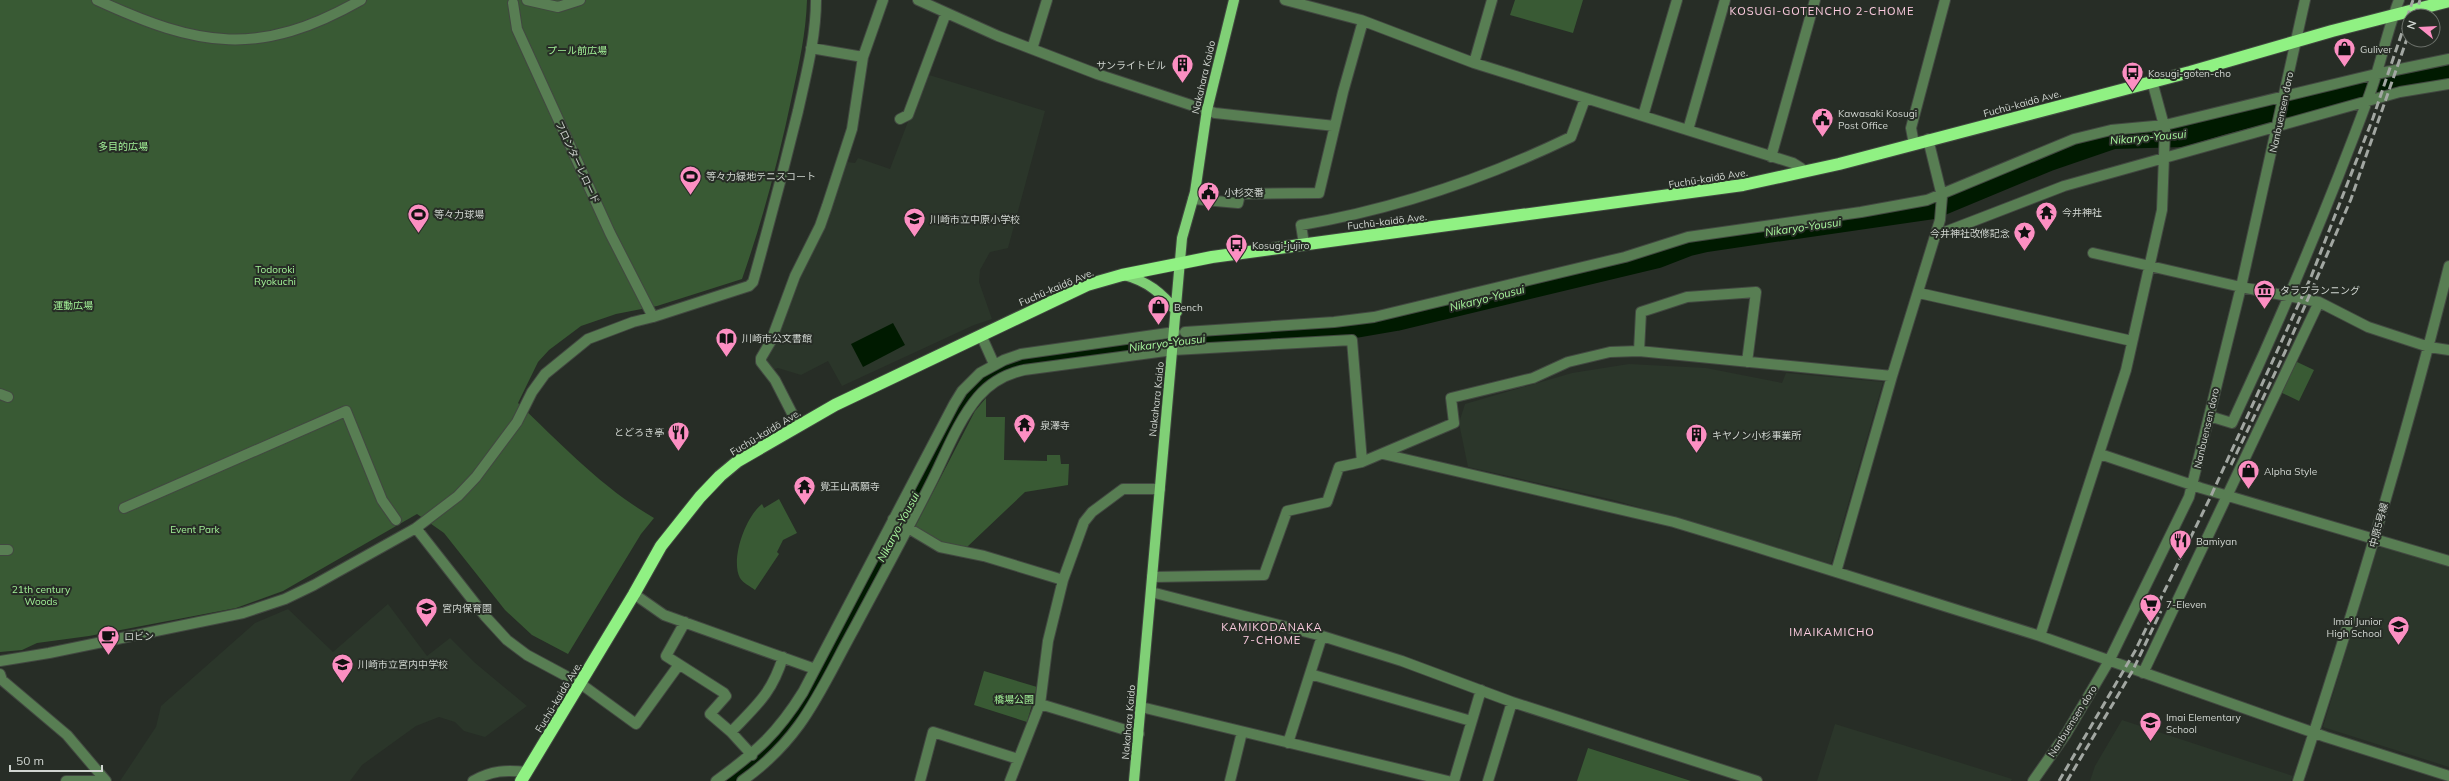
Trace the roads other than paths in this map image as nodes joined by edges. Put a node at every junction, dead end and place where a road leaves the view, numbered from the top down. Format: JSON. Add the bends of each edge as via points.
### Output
{"nodes":[{"id":1,"x":97,"y":0,"type":"edge"},
{"id":2,"x":361,"y":0,"type":"edge"},
{"id":3,"x":527,"y":0,"type":"edge"},
{"id":4,"x":580,"y":0,"type":"edge"},
{"id":5,"x":816,"y":0,"type":"edge"},
{"id":6,"x":883,"y":0,"type":"edge"},
{"id":7,"x":918,"y":0,"type":"edge"},
{"id":8,"x":1048,"y":0,"type":"edge"},
{"id":9,"x":1234,"y":0,"type":"edge"},
{"id":10,"x":1285,"y":0,"type":"edge"},
{"id":11,"x":1492,"y":0,"type":"edge"},
{"id":12,"x":1676,"y":0,"type":"edge"},
{"id":13,"x":1725,"y":0,"type":"edge"},
{"id":14,"x":1816,"y":0,"type":"edge"},
{"id":15,"x":1945,"y":0,"type":"edge"},
{"id":16,"x":2305,"y":0,"type":"edge"},
{"id":17,"x":2399,"y":0,"type":"edge"},
{"id":18,"x":2449,"y":1,"type":"edge"},
{"id":19,"x":513,"y":3,"type":"dead end"},
{"id":20,"x":946,"y":13,"type":"junction"},
{"id":21,"x":2393,"y":15,"type":"junction"},
{"id":22,"x":1363,"y":21,"type":"junction"},
{"id":23,"x":2296,"y":42,"type":"junction"},
{"id":24,"x":811,"y":48,"type":"junction"},
{"id":25,"x":1032,"y":49,"type":"junction"},
{"id":26,"x":864,"y":56,"type":"junction"},
{"id":27,"x":2449,"y":59,"type":"edge"},
{"id":28,"x":1474,"y":63,"type":"junction"},
{"id":29,"x":2375,"y":77,"type":"junction"},
{"id":30,"x":2152,"y":81,"type":"junction"},
{"id":31,"x":2449,"y":84,"type":"edge"},
{"id":32,"x":2284,"y":97,"type":"junction"},
{"id":33,"x":2368,"y":98,"type":"junction"},
{"id":34,"x":1585,"y":99,"type":"junction"},
{"id":35,"x":1207,"y":110,"type":"junction"},
{"id":36,"x":1643,"y":116,"type":"junction"},
{"id":37,"x":900,"y":119,"type":"dead end"},
{"id":38,"x":2279,"y":123,"type":"junction"},
{"id":39,"x":1335,"y":126,"type":"junction"},
{"id":40,"x":2165,"y":127,"type":"junction"},
{"id":41,"x":1688,"y":130,"type":"junction"},
{"id":42,"x":1928,"y":139,"type":"junction"},
{"id":43,"x":1914,"y":144,"type":"junction"},
{"id":44,"x":1771,"y":157,"type":"junction"},
{"id":45,"x":2164,"y":159,"type":"junction"},
{"id":46,"x":1802,"y":172,"type":"junction"},
{"id":47,"x":1942,"y":196,"type":"junction"},
{"id":48,"x":1193,"y":199,"type":"junction"},
{"id":49,"x":1937,"y":235,"type":"junction"},
{"id":50,"x":1304,"y":244,"type":"junction"},
{"id":51,"x":2093,"y":253,"type":"dead end"},
{"id":52,"x":1181,"y":263,"type":"junction"},
{"id":53,"x":2149,"y":264,"type":"junction"},
{"id":54,"x":2449,"y":266,"type":"edge"},
{"id":55,"x":1122,"y":275,"type":"junction"},
{"id":56,"x":2241,"y":287,"type":"junction"},
{"id":57,"x":1919,"y":293,"type":"junction"},
{"id":58,"x":2290,"y":297,"type":"junction"},
{"id":59,"x":2319,"y":302,"type":"junction"},
{"id":60,"x":1177,"y":312,"type":"junction"},
{"id":61,"x":653,"y":317,"type":"junction"},
{"id":62,"x":1180,"y":332,"type":"junction"},
{"id":63,"x":981,"y":335,"type":"junction"},
{"id":64,"x":2132,"y":341,"type":"junction"},
{"id":65,"x":2429,"y":347,"type":"junction"},
{"id":66,"x":1173,"y":350,"type":"junction"},
{"id":67,"x":2449,"y":350,"type":"edge"},
{"id":68,"x":1639,"y":351,"type":"junction"},
{"id":69,"x":1747,"y":362,"type":"junction"},
{"id":70,"x":994,"y":364,"type":"junction"},
{"id":71,"x":1892,"y":376,"type":"junction"},
{"id":72,"x":2209,"y":416,"type":"junction"},
{"id":73,"x":798,"y":425,"type":"junction"},
{"id":74,"x":1383,"y":454,"type":"junction"},
{"id":75,"x":2100,"y":454,"type":"junction"},
{"id":76,"x":1362,"y":462,"type":"junction"},
{"id":77,"x":2193,"y":484,"type":"junction"},
{"id":78,"x":1160,"y":489,"type":"junction"},
{"id":79,"x":2229,"y":496,"type":"junction"},
{"id":80,"x":124,"y":508,"type":"dead end"},
{"id":81,"x":893,"y":519,"type":"junction"},
{"id":82,"x":396,"y":520,"type":"dead end"},
{"id":83,"x":416,"y":528,"type":"junction"},
{"id":84,"x":908,"y":528,"type":"junction"},
{"id":85,"x":2374,"y":540,"type":"junction"},
{"id":86,"x":2449,"y":561,"type":"edge"},
{"id":87,"x":1836,"y":572,"type":"junction"},
{"id":88,"x":1152,"y":577,"type":"junction"},
{"id":89,"x":1063,"y":580,"type":"junction"},
{"id":90,"x":1151,"y":592,"type":"junction"},
{"id":91,"x":634,"y":594,"type":"junction"},
{"id":92,"x":685,"y":622,"type":"junction"},
{"id":93,"x":1322,"y":636,"type":"junction"},
{"id":94,"x":2040,"y":636,"type":"junction"},
{"id":95,"x":783,"y":657,"type":"junction"},
{"id":96,"x":0,"y":661,"type":"edge"},
{"id":97,"x":2108,"y":661,"type":"junction"},
{"id":98,"x":678,"y":666,"type":"junction"},
{"id":99,"x":815,"y":669,"type":"junction"},
{"id":100,"x":2143,"y":673,"type":"junction"},
{"id":101,"x":0,"y":674,"type":"edge"},
{"id":102,"x":1310,"y":674,"type":"junction"},
{"id":103,"x":580,"y":684,"type":"junction"},
{"id":104,"x":1481,"y":690,"type":"junction"},
{"id":105,"x":1512,"y":702,"type":"junction"},
{"id":106,"x":1040,"y":704,"type":"junction"},
{"id":107,"x":1141,"y":707,"type":"junction"},
{"id":108,"x":1471,"y":721,"type":"junction"},
{"id":109,"x":732,"y":732,"type":"junction"},
{"id":110,"x":1242,"y":732,"type":"junction"},
{"id":111,"x":2314,"y":733,"type":"junction"},
{"id":112,"x":1139,"y":734,"type":"junction"},
{"id":113,"x":1288,"y":743,"type":"junction"},
{"id":114,"x":752,"y":755,"type":"junction"},
{"id":115,"x":1018,"y":759,"type":"junction"},
{"id":116,"x":524,"y":776,"type":"edge"},
{"id":117,"x":2449,"y":776,"type":"edge"},
{"id":118,"x":66,"y":781,"type":"edge"},
{"id":119,"x":98,"y":781,"type":"edge"},
{"id":120,"x":106,"y":781,"type":"edge"},
{"id":121,"x":474,"y":781,"type":"edge"},
{"id":122,"x":716,"y":781,"type":"edge"},
{"id":123,"x":742,"y":781,"type":"edge"},
{"id":124,"x":920,"y":781,"type":"edge"},
{"id":125,"x":1010,"y":781,"type":"edge"},
{"id":126,"x":1134,"y":781,"type":"edge"},
{"id":127,"x":1230,"y":781,"type":"edge"},
{"id":128,"x":1448,"y":781,"type":"edge"},
{"id":129,"x":1454,"y":781,"type":"edge"},
{"id":130,"x":1488,"y":781,"type":"edge"},
{"id":131,"x":1757,"y":781,"type":"edge"},
{"id":132,"x":2033,"y":781,"type":"edge"},
{"id":133,"x":2298,"y":781,"type":"edge"}],
"edges":[{"from":1,"to":2,"type":"street","via":[[162,28],[222,40],[268,37],[300,29],[324,20]]},
{"from":3,"to":4,"type":"street","via":[[558,7]]},
{"from":5,"to":24,"type":"street"},
{"from":6,"to":26,"type":"street"},
{"from":7,"to":20,"type":"street"},
{"from":8,"to":25,"type":"street"},
{"from":9,"to":35,"type":"main road","name":"Nakahara Kaido"},
{"from":10,"to":22,"type":"street"},
{"from":11,"to":28,"type":"street"},
{"from":12,"to":36,"type":"street"},
{"from":13,"to":41,"type":"street"},
{"from":14,"to":44,"type":"street"},
{"from":15,"to":43,"type":"street","via":[[1911,128]]},
{"from":16,"to":23,"type":"street","name":"Nanbuensen doro"},
{"from":17,"to":21,"type":"street"},
{"from":18,"to":21,"type":"highway","name":"Fuchū-kaidō Ave."},
{"from":19,"to":61,"type":"street","name":"フロンターレロード","via":[[517,29],[610,233]]},
{"from":20,"to":25,"type":"street"},
{"from":20,"to":37,"type":"street","via":[[908,115]]},
{"from":21,"to":23,"type":"highway","name":"Fuchū-kaidō Ave."},
{"from":21,"to":29,"type":"street"},
{"from":22,"to":28,"type":"street"},
{"from":22,"to":39,"type":"street"},
{"from":23,"to":30,"type":"highway","name":"Fuchū-kaidō Ave."},
{"from":23,"to":32,"type":"street","name":"Nanbuensen doro"},
{"from":24,"to":26,"type":"street"},
{"from":24,"to":61,"type":"street","via":[[779,190],[753,282],[749,286]]},
{"from":25,"to":35,"type":"street","via":[[1097,74]]},
{"from":26,"to":73,"type":"street","via":[[852,129],[827,206],[761,358]]},
{"from":27,"to":29,"type":"street"},
{"from":28,"to":34,"type":"street"},
{"from":29,"to":32,"type":"street"},
{"from":29,"to":33,"type":"street"},
{"from":30,"to":40,"type":"street"},
{"from":30,"to":42,"type":"highway","name":"Fuchū-kaidō Ave."},
{"from":31,"to":33,"type":"street"},
{"from":32,"to":38,"type":"street","name":"Nanbuensen doro"},
{"from":32,"to":40,"type":"street"},
{"from":33,"to":38,"type":"street"},
{"from":33,"to":58,"type":"street"},
{"from":34,"to":36,"type":"street"},
{"from":34,"to":50,"type":"street","via":[[1571,137],[1514,164],[1468,180],[1382,208],[1301,225]]},
{"from":35,"to":39,"type":"street"},
{"from":35,"to":48,"type":"main road","name":"Nakahara Kaido"},
{"from":36,"to":41,"type":"street"},
{"from":38,"to":45,"type":"street"},
{"from":38,"to":56,"type":"street","name":"Nanbuensen doro"},
{"from":39,"to":48,"type":"street","via":[[1319,193],[1240,194],[1238,204]]},
{"from":40,"to":45,"type":"street"},
{"from":40,"to":47,"type":"street","via":[[2111,130],[2074,139]]},
{"from":41,"to":44,"type":"street"},
{"from":42,"to":43,"type":"highway","name":"Fuchū-kaidō Ave."},
{"from":42,"to":47,"type":"street"},
{"from":43,"to":46,"type":"highway","name":"Fuchū-kaidō Ave."},
{"from":44,"to":46,"type":"street","via":[[1793,163],[1801,168]]},
{"from":45,"to":49,"type":"street","via":[[2064,186]]},
{"from":45,"to":53,"type":"street","via":[[2162,210]]},
{"from":46,"to":50,"type":"highway","name":"Fuchū-kaidō Ave.","via":[[1706,191]]},
{"from":47,"to":49,"type":"street"},
{"from":47,"to":62,"type":"street","via":[[1861,212],[1688,237],[1625,257],[1374,317]]},
{"from":48,"to":52,"type":"main road","name":"Nakahara Kaido","via":[[1182,238]]},
{"from":49,"to":57,"type":"street"},
{"from":50,"to":52,"type":"highway","name":"Fuchū-kaidō Ave."},
{"from":51,"to":53,"type":"street"},
{"from":52,"to":55,"type":"highway","name":"Fuchū-kaidō Ave."},
{"from":52,"to":60,"type":"main road","name":"Nakahara Kaido"},
{"from":53,"to":56,"type":"street"},
{"from":53,"to":64,"type":"street"},
{"from":54,"to":65,"type":"street","name":"中原5号線"},
{"from":55,"to":60,"type":"main road","via":[[1145,283],[1166,299]]},
{"from":55,"to":63,"type":"highway","name":"Fuchū-kaidō Ave.","via":[[1081,287]]},
{"from":56,"to":58,"type":"street"},
{"from":56,"to":72,"type":"street","name":"Nanbuensen doro"},
{"from":57,"to":64,"type":"street"},
{"from":57,"to":71,"type":"street"},
{"from":58,"to":59,"type":"street"},
{"from":58,"to":72,"type":"street","via":[[2232,424]]},
{"from":59,"to":65,"type":"street","via":[[2360,324]]},
{"from":59,"to":79,"type":"street"},
{"from":60,"to":62,"type":"main road","name":"Nakahara Kaido"},
{"from":61,"to":83,"type":"street","via":[[608,330],[588,339],[556,364],[538,382],[518,422],[476,477],[458,496]]},
{"from":62,"to":66,"type":"main road","name":"Nakahara Kaido"},
{"from":62,"to":70,"type":"street","via":[[1021,354]]},
{"from":63,"to":70,"type":"street"},
{"from":63,"to":73,"type":"highway","name":"Fuchū-kaidō Ave."},
{"from":64,"to":75,"type":"street","via":[[2126,370]]},
{"from":65,"to":67,"type":"street"},
{"from":65,"to":85,"type":"street","name":"中原5号線"},
{"from":66,"to":76,"type":"street","via":[[1352,340]]},
{"from":66,"to":78,"type":"main road","name":"Nakahara Kaido"},
{"from":66,"to":84,"type":"street","via":[[1024,370],[1001,378],[984,390],[966,414]]},
{"from":68,"to":69,"type":"street"},
{"from":68,"to":69,"type":"street","via":[[1641,312],[1687,297],[1756,292]]},
{"from":68,"to":74,"type":"street","via":[[1610,352],[1568,362],[1533,378],[1451,398],[1454,423]]},
{"from":69,"to":71,"type":"street"},
{"from":70,"to":81,"type":"street","via":[[980,373],[962,391]]},
{"from":71,"to":87,"type":"street"},
{"from":72,"to":77,"type":"street","name":"Nanbuensen doro"},
{"from":73,"to":91,"type":"highway","name":"Fuchū-kaidō Ave.","via":[[738,461],[720,476],[661,546]]},
{"from":74,"to":76,"type":"street"},
{"from":74,"to":87,"type":"street","via":[[1674,522]]},
{"from":75,"to":77,"type":"street"},
{"from":75,"to":94,"type":"street"},
{"from":76,"to":88,"type":"street","via":[[1339,467],[1327,502],[1286,511],[1264,575]]},
{"from":77,"to":79,"type":"street"},
{"from":77,"to":97,"type":"street","name":"Nanbuensen doro"},
{"from":78,"to":88,"type":"main road","name":"Nakahara Kaido"},
{"from":78,"to":89,"type":"street","via":[[1123,489],[1092,512],[1084,522]]},
{"from":79,"to":85,"type":"street"},
{"from":79,"to":100,"type":"street"},
{"from":80,"to":82,"type":"street","via":[[346,411],[382,500]]},
{"from":81,"to":84,"type":"street"},
{"from":81,"to":99,"type":"street"},
{"from":83,"to":96,"type":"street","via":[[285,599],[243,613]]},
{"from":83,"to":103,"type":"street","via":[[507,640],[527,655]]},
{"from":84,"to":89,"type":"street","via":[[940,547],[984,556]]},
{"from":84,"to":123,"type":"street","via":[[817,699],[795,733],[773,756]]},
{"from":85,"to":86,"type":"street"},
{"from":85,"to":111,"type":"street","name":"中原5号線"},
{"from":87,"to":94,"type":"street"},
{"from":88,"to":90,"type":"main road","name":"Nakahara Kaido"},
{"from":89,"to":106,"type":"street","via":[[1048,641]]},
{"from":90,"to":93,"type":"street"},
{"from":90,"to":107,"type":"main road","name":"Nakahara Kaido"},
{"from":91,"to":92,"type":"street","via":[[664,615]]},
{"from":91,"to":103,"type":"highway","name":"Fuchū-kaidō Ave."},
{"from":92,"to":95,"type":"street"},
{"from":92,"to":98,"type":"street","via":[[666,656]]},
{"from":93,"to":102,"type":"street"},
{"from":93,"to":104,"type":"street","via":[[1402,661]]},
{"from":94,"to":97,"type":"street"},
{"from":95,"to":99,"type":"street"},
{"from":95,"to":109,"type":"street","via":[[766,697]]},
{"from":97,"to":100,"type":"street"},
{"from":97,"to":132,"type":"street","name":"Nanbuensen doro","via":[[2066,734]]},
{"from":98,"to":103,"type":"street","via":[[636,724]]},
{"from":98,"to":109,"type":"street","via":[[724,693],[726,696],[710,714]]},
{"from":99,"to":114,"type":"street","via":[[786,720]]},
{"from":100,"to":111,"type":"street"},
{"from":101,"to":120,"type":"street","via":[[2,680],[67,735]]},
{"from":102,"to":108,"type":"street"},
{"from":102,"to":113,"type":"street"},
{"from":103,"to":116,"type":"highway","name":"Fuchū-kaidō Ave."},
{"from":104,"to":105,"type":"street"},
{"from":104,"to":108,"type":"street"},
{"from":105,"to":130,"type":"street"},
{"from":105,"to":131,"type":"street"},
{"from":106,"to":112,"type":"street"},
{"from":106,"to":115,"type":"street"},
{"from":107,"to":110,"type":"street"},
{"from":107,"to":112,"type":"main road","name":"Nakahara Kaido"},
{"from":108,"to":129,"type":"street"},
{"from":109,"to":114,"type":"street"},
{"from":110,"to":113,"type":"street"},
{"from":110,"to":127,"type":"street"},
{"from":111,"to":117,"type":"street"},
{"from":111,"to":133,"type":"street","name":"中原5号線"},
{"from":112,"to":126,"type":"main road","name":"Nakahara Kaido"},
{"from":113,"to":128,"type":"street"},
{"from":114,"to":122,"type":"street"},
{"from":115,"to":124,"type":"street","via":[[934,732]]},
{"from":115,"to":125,"type":"street"},
{"from":116,"to":121,"type":"street","via":[[499,770]]},
{"from":118,"to":119,"type":"street"}]}
